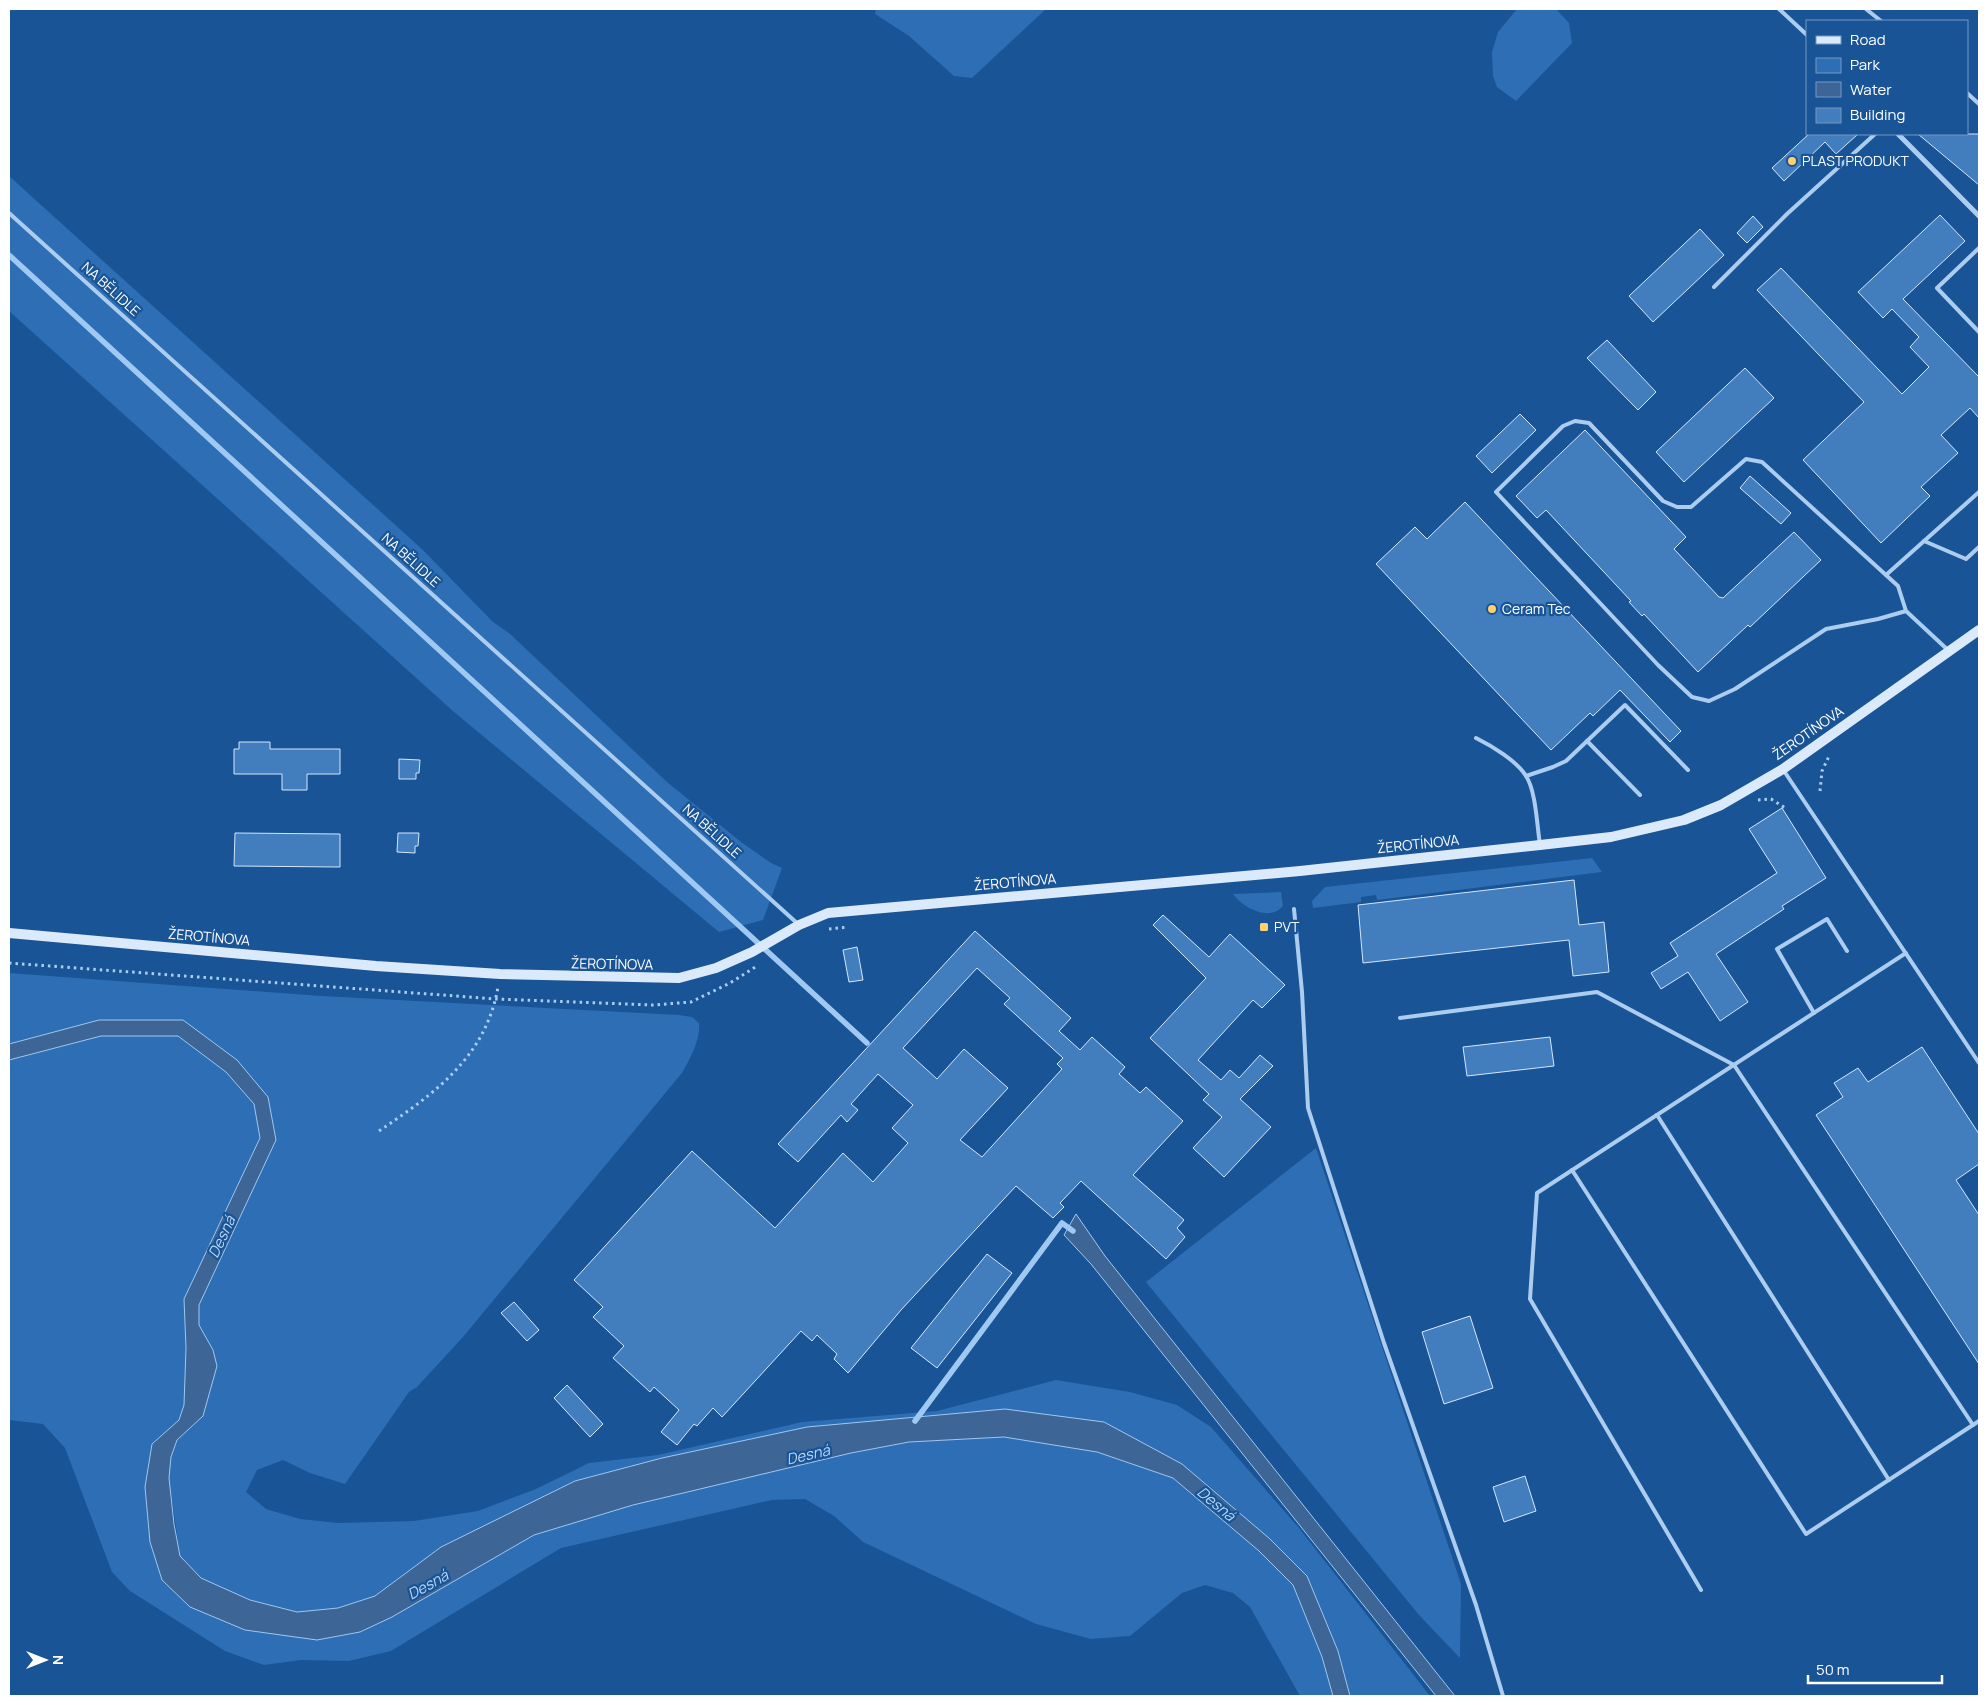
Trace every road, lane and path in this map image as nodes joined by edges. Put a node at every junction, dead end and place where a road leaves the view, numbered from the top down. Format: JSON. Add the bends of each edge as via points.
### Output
{"nodes":[{"id":1,"x":1779,"y":9,"type":"edge"},
{"id":2,"x":1866,"y":9,"type":"edge"},
{"id":3,"x":1880,"y":20,"type":"edge"},
{"id":4,"x":1806,"y":34,"type":"edge"},
{"id":5,"x":1968,"y":94,"type":"edge"},
{"id":6,"x":1979,"y":104,"type":"edge"},
{"id":7,"x":1874,"y":135,"type":"edge"},
{"id":8,"x":1899,"y":135,"type":"edge"},
{"id":9,"x":9,"y":213,"type":"edge"},
{"id":10,"x":1979,"y":216,"type":"edge"},
{"id":11,"x":1978,"y":248,"type":"edge"},
{"id":12,"x":1714,"y":287,"type":"dead end"},
{"id":13,"x":1979,"y":332,"type":"edge"},
{"id":14,"x":1979,"y":492,"type":"edge"},
{"id":15,"x":1924,"y":542,"type":"junction"},
{"id":16,"x":1979,"y":547,"type":"edge"},
{"id":17,"x":1886,"y":575,"type":"junction"},
{"id":18,"x":1906,"y":610,"type":"junction"},
{"id":19,"x":1979,"y":630,"type":"edge"},
{"id":20,"x":1949,"y":651,"type":"junction"},
{"id":21,"x":1476,"y":738,"type":"dead end"},
{"id":22,"x":1824,"y":738,"type":"junction"},
{"id":23,"x":1587,"y":741,"type":"junction"},
{"id":24,"x":1783,"y":769,"type":"junction"},
{"id":25,"x":1688,"y":770,"type":"dead end"},
{"id":26,"x":1526,"y":776,"type":"junction"},
{"id":27,"x":1820,"y":791,"type":"dead end"},
{"id":28,"x":1640,"y":795,"type":"dead end"},
{"id":29,"x":1540,"y":845,"type":"junction"},
{"id":30,"x":1294,"y":909,"type":"dead end"},
{"id":31,"x":799,"y":925,"type":"junction"},
{"id":32,"x":9,"y":933,"type":"edge"},
{"id":33,"x":1846,"y":951,"type":"dead end"},
{"id":34,"x":1906,"y":954,"type":"junction"},
{"id":35,"x":764,"y":962,"type":"dead end"},
{"id":36,"x":9,"y":963,"type":"edge"},
{"id":37,"x":500,"y":974,"type":"junction"},
{"id":38,"x":496,"y":998,"type":"junction"},
{"id":39,"x":1814,"y":1013,"type":"junction"},
{"id":40,"x":1400,"y":1018,"type":"dead end"},
{"id":41,"x":1979,"y":1063,"type":"edge"},
{"id":42,"x":1734,"y":1065,"type":"junction"},
{"id":43,"x":1657,"y":1115,"type":"junction"},
{"id":44,"x":379,"y":1132,"type":"dead end"},
{"id":45,"x":1572,"y":1170,"type":"junction"},
{"id":46,"x":1979,"y":1421,"type":"edge"},
{"id":47,"x":1973,"y":1426,"type":"junction"},
{"id":48,"x":1889,"y":1480,"type":"junction"},
{"id":49,"x":1701,"y":1590,"type":"dead end"},
{"id":50,"x":1503,"y":1696,"type":"edge"}],
"edges":[{"from":1,"to":4,"type":"lane"},
{"from":2,"to":3,"type":"lane"},
{"from":5,"to":6,"type":"lane"},
{"from":7,"to":12,"type":"lane","via":[[1787,214]]},
{"from":8,"to":10,"type":"street"},
{"from":9,"to":31,"type":"lane","name":"NA BĚLIDLE"},
{"from":11,"to":13,"type":"lane","via":[[1937,288]]},
{"from":14,"to":15,"type":"lane"},
{"from":15,"to":16,"type":"lane","via":[[1966,559]]},
{"from":15,"to":17,"type":"lane"},
{"from":17,"to":18,"type":"lane","via":[[1898,586]]},
{"from":17,"to":18,"type":"lane","via":[[1762,462],[1746,459],[1691,507],[1677,506],[1664,501],[1589,422],[1575,421],[1563,426],[1496,492],[1692,697],[1709,701],[1735,689],[1826,629]]},
{"from":18,"to":20,"type":"lane"},
{"from":19,"to":20,"type":"street","name":"ŽEROTÍNOVA"},
{"from":20,"to":22,"type":"street","name":"ŽEROTÍNOVA"},
{"from":21,"to":26,"type":"lane","via":[[1498,750]]},
{"from":22,"to":24,"type":"street","name":"ŽEROTÍNOVA"},
{"from":22,"to":27,"type":"path","via":[[1831,750],[1822,771]]},
{"from":23,"to":25,"type":"lane","via":[[1624,705]]},
{"from":23,"to":26,"type":"lane","via":[[1566,761]]},
{"from":23,"to":28,"type":"lane"},
{"from":24,"to":29,"type":"street","name":"ŽEROTÍNOVA","via":[[1721,805],[1684,820],[1610,837]]},
{"from":24,"to":34,"type":"lane"},
{"from":26,"to":29,"type":"lane","via":[[1533,797]]},
{"from":29,"to":31,"type":"street","name":"ŽEROTÍNOVA","via":[[1300,871],[828,913]]},
{"from":30,"to":50,"type":"lane","via":[[1308,1108],[1384,1343],[1476,1605]]},
{"from":31,"to":37,"type":"street","name":"ŽEROTÍNOVA","via":[[716,968],[679,978]]},
{"from":32,"to":37,"type":"street","name":"ŽEROTÍNOVA"},
{"from":33,"to":39,"type":"lane","via":[[1827,919],[1777,949]]},
{"from":34,"to":39,"type":"lane"},
{"from":34,"to":41,"type":"lane"},
{"from":35,"to":38,"type":"path","via":[[691,1002],[653,1005]]},
{"from":36,"to":38,"type":"path"},
{"from":37,"to":38,"type":"path"},
{"from":38,"to":44,"type":"path","via":[[478,1042],[451,1077]]},
{"from":39,"to":42,"type":"lane"},
{"from":40,"to":42,"type":"lane","via":[[1597,992]]},
{"from":42,"to":43,"type":"lane"},
{"from":42,"to":47,"type":"lane"},
{"from":43,"to":45,"type":"lane"},
{"from":43,"to":48,"type":"lane"},
{"from":45,"to":48,"type":"lane","via":[[1806,1534]]},
{"from":45,"to":49,"type":"lane","via":[[1537,1193],[1530,1299]]},
{"from":46,"to":47,"type":"lane"},
{"from":47,"to":48,"type":"lane"}]}
